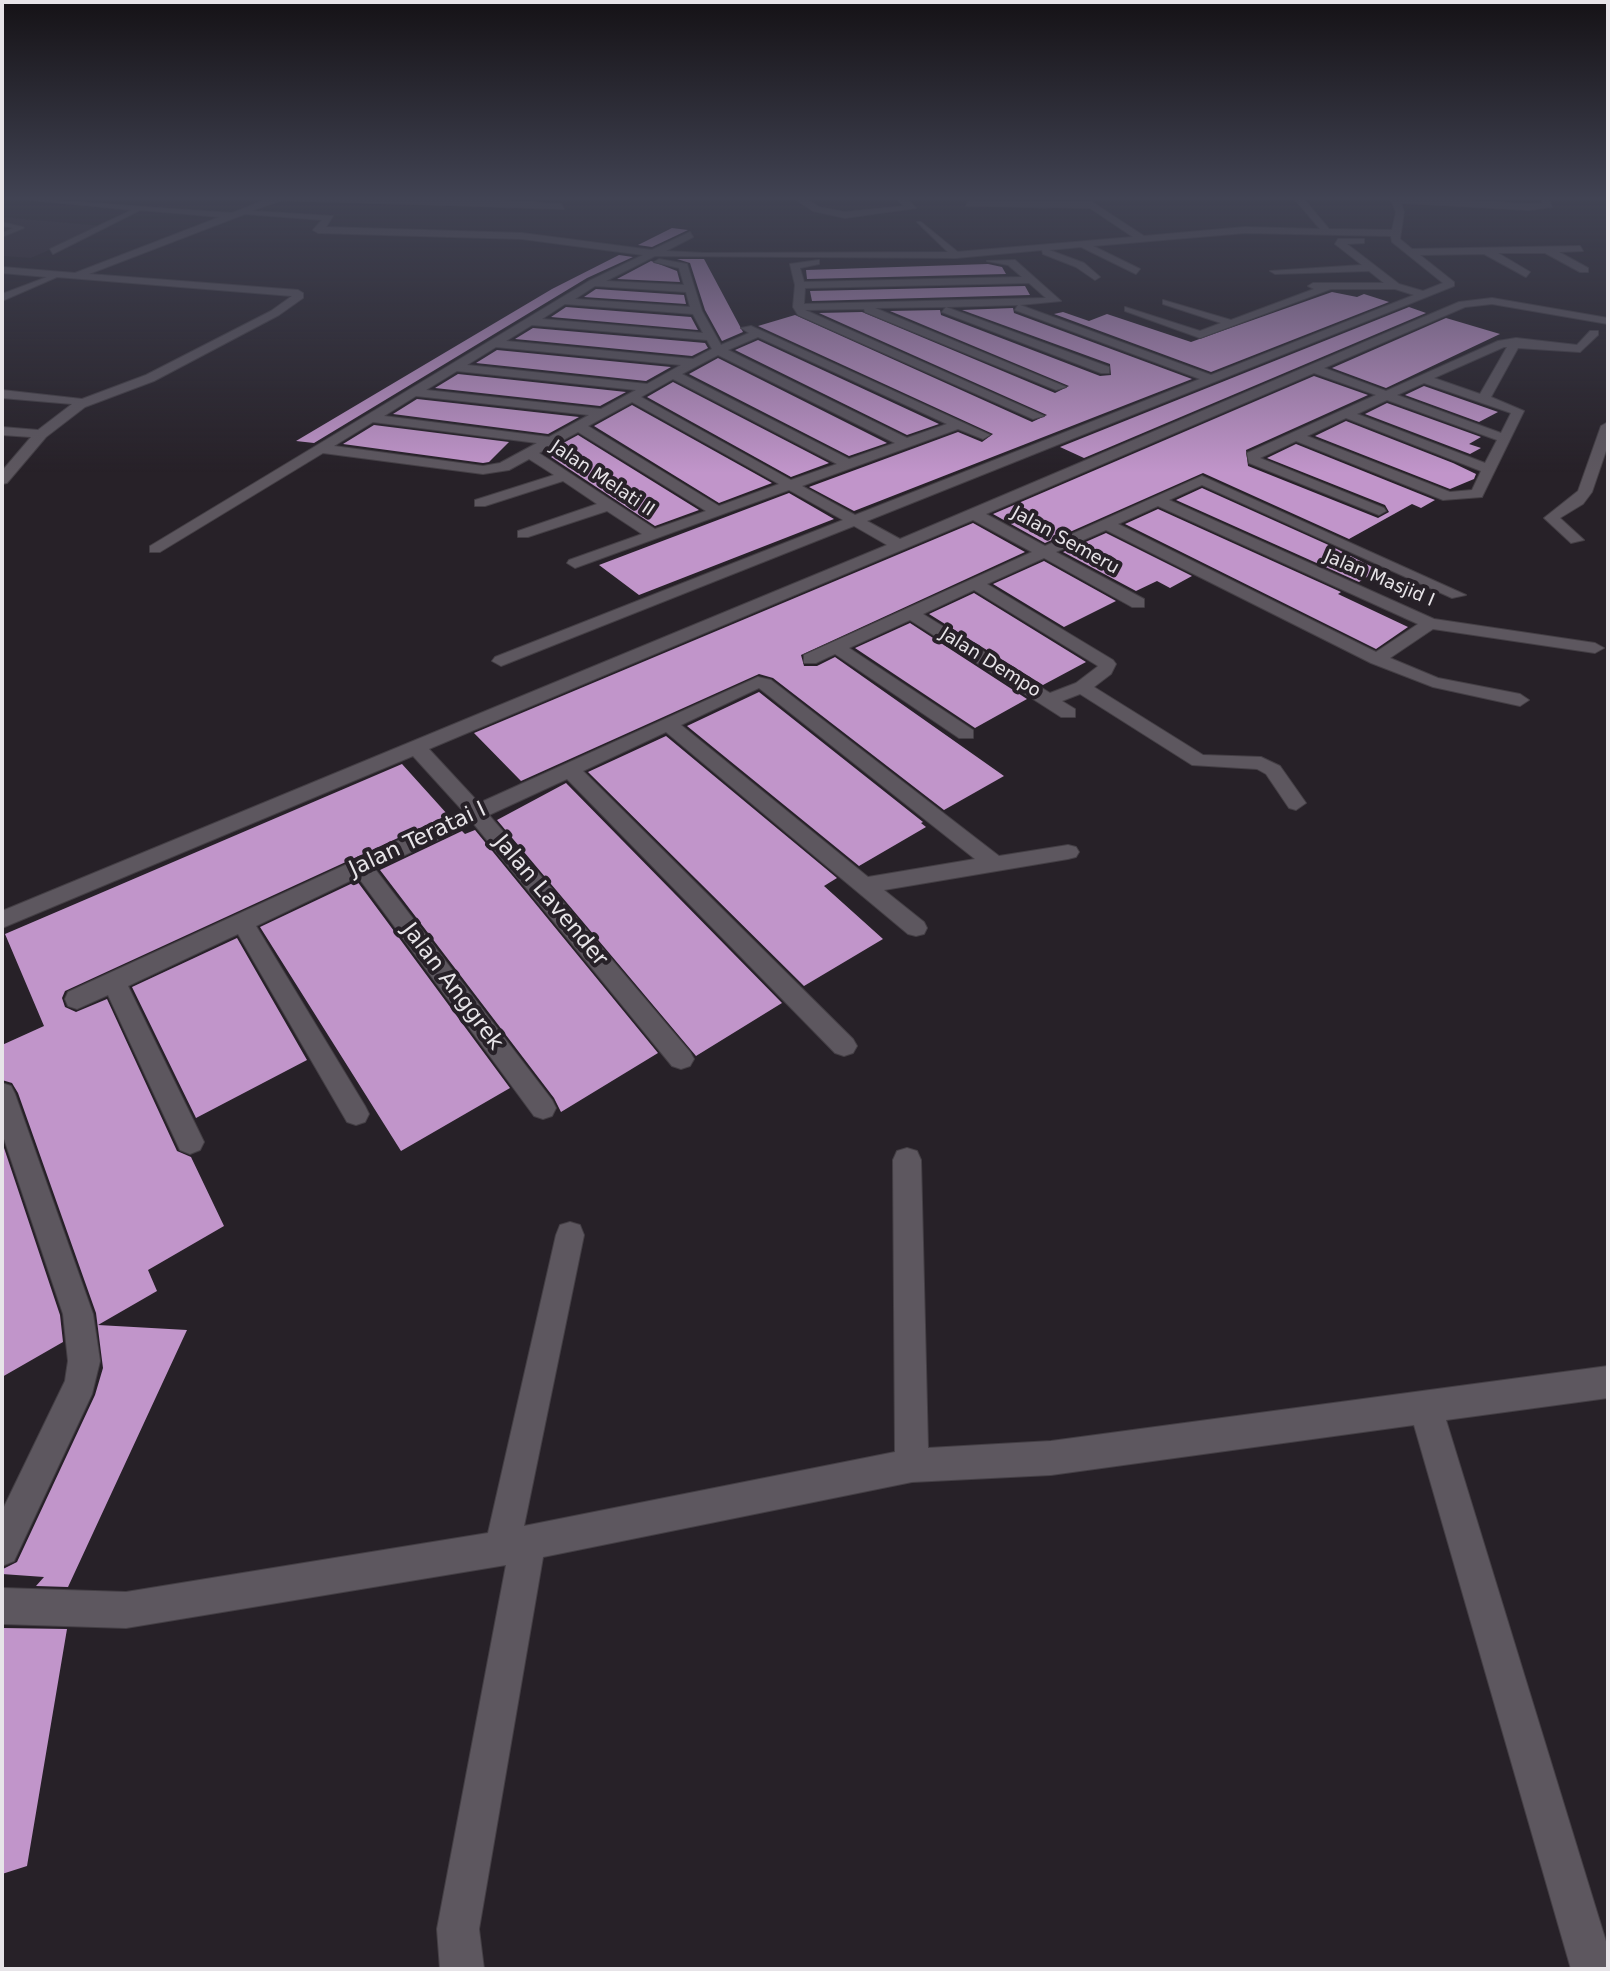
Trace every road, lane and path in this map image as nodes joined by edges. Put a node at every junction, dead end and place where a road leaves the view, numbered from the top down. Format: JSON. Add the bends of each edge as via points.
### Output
{"nodes":[{"id":1,"x":25,"y":289,"type":"edge"},
{"id":2,"x":260,"y":289,"type":"edge"},
{"id":3,"x":583,"y":289,"type":"edge"},
{"id":4,"x":691,"y":289,"type":"edge"},
{"id":5,"x":800,"y":289,"type":"edge"},
{"id":6,"x":1043,"y":289,"type":"edge"},
{"id":7,"x":1324,"y":289,"type":"edge"},
{"id":8,"x":1405,"y":289,"type":"edge"},
{"id":9,"x":1437,"y":289,"type":"edge"},
{"id":10,"x":1425,"y":295,"type":"junction"},
{"id":11,"x":1551,"y":295,"type":"dead end"},
{"id":12,"x":2,"y":298,"type":"edge"},
{"id":13,"x":563,"y":301,"type":"junction"},
{"id":14,"x":1167,"y":302,"type":"dead end"},
{"id":15,"x":1461,"y":302,"type":"junction"},
{"id":16,"x":1009,"y":304,"type":"junction"},
{"id":17,"x":932,"y":305,"type":"junction"},
{"id":18,"x":858,"y":306,"type":"junction"},
{"id":19,"x":798,"y":307,"type":"junction"},
{"id":20,"x":1129,"y":309,"type":"dead end"},
{"id":21,"x":1540,"y":309,"type":"junction"},
{"id":22,"x":697,"y":311,"type":"junction"},
{"id":23,"x":1561,"y":318,"type":"junction"},
{"id":24,"x":530,"y":321,"type":"junction"},
{"id":25,"x":1608,"y":321,"type":"edge"},
{"id":26,"x":1234,"y":324,"type":"junction"},
{"id":27,"x":1594,"y":333,"type":"junction"},
{"id":28,"x":1608,"y":335,"type":"edge"},
{"id":29,"x":709,"y":337,"type":"junction"},
{"id":30,"x":1516,"y":341,"type":"junction"},
{"id":31,"x":495,"y":343,"type":"junction"},
{"id":32,"x":718,"y":350,"type":"junction"},
{"id":33,"x":1146,"y":355,"type":"junction"},
{"id":34,"x":696,"y":363,"type":"junction"},
{"id":35,"x":455,"y":367,"type":"junction"},
{"id":36,"x":1315,"y":369,"type":"junction"},
{"id":37,"x":1105,"y":370,"type":"junction"},
{"id":38,"x":676,"y":376,"type":"junction"},
{"id":39,"x":1208,"y":378,"type":"junction"},
{"id":40,"x":1424,"y":379,"type":"junction"},
{"id":41,"x":1071,"y":383,"type":"junction"},
{"id":42,"x":653,"y":388,"type":"junction"},
{"id":43,"x":414,"y":392,"type":"junction"},
{"id":44,"x":2,"y":394,"type":"edge"},
{"id":45,"x":1386,"y":396,"type":"junction"},
{"id":46,"x":633,"y":398,"type":"junction"},
{"id":47,"x":1484,"y":398,"type":"junction"},
{"id":48,"x":81,"y":404,"type":"junction"},
{"id":49,"x":1011,"y":404,"type":"junction"},
{"id":50,"x":604,"y":413,"type":"junction"},
{"id":51,"x":1346,"y":414,"type":"junction"},
{"id":52,"x":1038,"y":416,"type":"dead end"},
{"id":53,"x":371,"y":418,"type":"junction"},
{"id":54,"x":959,"y":424,"type":"junction"},
{"id":55,"x":578,"y":426,"type":"junction"},
{"id":56,"x":1608,"y":426,"type":"edge"},
{"id":57,"x":2,"y":431,"type":"edge"},
{"id":58,"x":41,"y":434,"type":"junction"},
{"id":59,"x":983,"y":435,"type":"dead end"},
{"id":60,"x":1296,"y":436,"type":"junction"},
{"id":61,"x":1506,"y":439,"type":"junction"},
{"id":62,"x":549,"y":441,"type":"junction"},
{"id":63,"x":906,"y":443,"type":"junction"},
{"id":64,"x":324,"y":449,"type":"junction"},
{"id":65,"x":530,"y":453,"type":"junction"},
{"id":66,"x":1604,"y":456,"type":"edge"},
{"id":67,"x":848,"y":464,"type":"junction"},
{"id":68,"x":1491,"y":470,"type":"junction"},
{"id":69,"x":3,"y":475,"type":"edge"},
{"id":70,"x":565,"y":476,"type":"junction"},
{"id":71,"x":790,"y":486,"type":"junction"},
{"id":72,"x":1159,"y":501,"type":"junction"},
{"id":73,"x":480,"y":503,"type":"dead end"},
{"id":74,"x":609,"y":505,"type":"junction"},
{"id":75,"x":1379,"y":511,"type":"dead end"},
{"id":76,"x":718,"y":512,"type":"junction"},
{"id":77,"x":974,"y":514,"type":"junction"},
{"id":78,"x":1106,"y":524,"type":"junction"},
{"id":79,"x":861,"y":525,"type":"junction"},
{"id":80,"x":523,"y":534,"type":"dead end"},
{"id":81,"x":654,"y":535,"type":"junction"},
{"id":82,"x":1576,"y":540,"type":"dead end"},
{"id":83,"x":891,"y":542,"type":"junction"},
{"id":84,"x":155,"y":549,"type":"dead end"},
{"id":85,"x":1047,"y":554,"type":"junction"},
{"id":86,"x":575,"y":563,"type":"dead end"},
{"id":87,"x":976,"y":585,"type":"junction"},
{"id":88,"x":1458,"y":595,"type":"dead end"},
{"id":89,"x":1138,"y":603,"type":"dead end"},
{"id":90,"x":912,"y":614,"type":"junction"},
{"id":91,"x":1430,"y":623,"type":"junction"},
{"id":92,"x":836,"y":647,"type":"junction"},
{"id":93,"x":1595,"y":648,"type":"dead end"},
{"id":94,"x":810,"y":659,"type":"dead end"},
{"id":95,"x":1377,"y":659,"type":"junction"},
{"id":96,"x":501,"y":661,"type":"dead end"},
{"id":97,"x":1082,"y":687,"type":"junction"},
{"id":98,"x":1049,"y":700,"type":"junction"},
{"id":99,"x":1520,"y":700,"type":"dead end"},
{"id":100,"x":1068,"y":713,"type":"dead end"},
{"id":101,"x":668,"y":724,"type":"junction"},
{"id":102,"x":966,"y":734,"type":"dead end"},
{"id":103,"x":415,"y":746,"type":"junction"},
{"id":104,"x":570,"y":770,"type":"junction"},
{"id":105,"x":1296,"y":803,"type":"dead end"},
{"id":106,"x":476,"y":813,"type":"junction"},
{"id":107,"x":1068,"y":852,"type":"dead end"},
{"id":108,"x":997,"y":865,"type":"junction"},
{"id":109,"x":362,"y":867,"type":"junction"},
{"id":110,"x":864,"y":885,"type":"junction"},
{"id":111,"x":2,"y":920,"type":"edge"},
{"id":112,"x":242,"y":922,"type":"junction"},
{"id":113,"x":916,"y":928,"type":"dead end"},
{"id":114,"x":114,"y":982,"type":"junction"},
{"id":115,"x":77,"y":999,"type":"dead end"},
{"id":116,"x":844,"y":1046,"type":"dead end"},
{"id":117,"x":681,"y":1059,"type":"dead end"},
{"id":118,"x":2,"y":1094,"type":"edge"},
{"id":119,"x":543,"y":1108,"type":"dead end"},
{"id":120,"x":356,"y":1114,"type":"dead end"},
{"id":121,"x":190,"y":1142,"type":"dead end"},
{"id":122,"x":907,"y":1160,"type":"dead end"},
{"id":123,"x":570,"y":1235,"type":"dead end"},
{"id":124,"x":1608,"y":1382,"type":"edge"},
{"id":125,"x":1426,"y":1409,"type":"junction"},
{"id":126,"x":912,"y":1465,"type":"junction"},
{"id":127,"x":515,"y":1545,"type":"junction"},
{"id":128,"x":2,"y":1549,"type":"edge"},
{"id":129,"x":2,"y":1606,"type":"edge"},
{"id":130,"x":462,"y":1969,"type":"edge"},
{"id":131,"x":1593,"y":1969,"type":"edge"}],
"edges":[{"from":1,"to":12,"type":"street"},
{"from":2,"to":48,"type":"street","via":[[299,296],[150,378]]},
{"from":3,"to":13,"type":"street"},
{"from":4,"to":22,"type":"street"},
{"from":5,"to":19,"type":"street"},
{"from":6,"to":16,"type":"street","via":[[1056,301]]},
{"from":7,"to":26,"type":"street"},
{"from":8,"to":10,"type":"street"},
{"from":9,"to":10,"type":"street"},
{"from":10,"to":15,"type":"street"},
{"from":10,"to":39,"type":"street"},
{"from":11,"to":21,"type":"street"},
{"from":13,"to":22,"type":"street"},
{"from":13,"to":24,"type":"street"},
{"from":14,"to":26,"type":"street"},
{"from":15,"to":21,"type":"street"},
{"from":15,"to":23,"type":"street"},
{"from":15,"to":36,"type":"street"},
{"from":16,"to":17,"type":"street"},
{"from":16,"to":33,"type":"street"},
{"from":17,"to":18,"type":"street"},
{"from":17,"to":37,"type":"street"},
{"from":18,"to":19,"type":"street"},
{"from":18,"to":41,"type":"street"},
{"from":19,"to":49,"type":"street","via":[[813,319]]},
{"from":20,"to":26,"type":"street","via":[[1195,335]]},
{"from":21,"to":23,"type":"street"},
{"from":22,"to":29,"type":"street"},
{"from":23,"to":25,"type":"street"},
{"from":23,"to":27,"type":"street"},
{"from":24,"to":29,"type":"street"},
{"from":24,"to":31,"type":"street"},
{"from":27,"to":28,"type":"street"},
{"from":27,"to":30,"type":"street","via":[[1580,349]]},
{"from":29,"to":32,"type":"street"},
{"from":30,"to":40,"type":"street"},
{"from":30,"to":47,"type":"street"},
{"from":31,"to":34,"type":"street"},
{"from":31,"to":35,"type":"street"},
{"from":32,"to":34,"type":"street"},
{"from":32,"to":54,"type":"street","via":[[753,330]]},
{"from":32,"to":63,"type":"street"},
{"from":33,"to":37,"type":"street"},
{"from":33,"to":39,"type":"street"},
{"from":34,"to":38,"type":"street"},
{"from":35,"to":42,"type":"street"},
{"from":35,"to":43,"type":"street"},
{"from":36,"to":45,"type":"street"},
{"from":36,"to":77,"type":"street"},
{"from":37,"to":41,"type":"street"},
{"from":38,"to":42,"type":"street"},
{"from":38,"to":67,"type":"street"},
{"from":39,"to":79,"type":"street"},
{"from":40,"to":45,"type":"street"},
{"from":40,"to":47,"type":"street"},
{"from":41,"to":49,"type":"street"},
{"from":42,"to":46,"type":"street"},
{"from":43,"to":50,"type":"street"},
{"from":43,"to":53,"type":"street"},
{"from":44,"to":48,"type":"street"},
{"from":45,"to":51,"type":"street"},
{"from":45,"to":61,"type":"street"},
{"from":46,"to":50,"type":"street"},
{"from":46,"to":71,"type":"street"},
{"from":47,"to":61,"type":"street","via":[[1518,411]]},
{"from":48,"to":58,"type":"street"},
{"from":49,"to":52,"type":"street"},
{"from":50,"to":55,"type":"street"},
{"from":51,"to":60,"type":"street"},
{"from":51,"to":68,"type":"street"},
{"from":53,"to":62,"type":"street"},
{"from":53,"to":64,"type":"street"},
{"from":54,"to":59,"type":"street"},
{"from":54,"to":63,"type":"street"},
{"from":55,"to":62,"type":"street"},
{"from":55,"to":76,"type":"street"},
{"from":56,"to":66,"type":"street"},
{"from":57,"to":58,"type":"street"},
{"from":58,"to":69,"type":"street"},
{"from":60,"to":68,"type":"street","via":[[1448,497],[1480,492]]},
{"from":60,"to":75,"type":"street","via":[[1251,457]]},
{"from":61,"to":68,"type":"street"},
{"from":62,"to":65,"type":"street"},
{"from":63,"to":67,"type":"street"},
{"from":64,"to":65,"type":"street","via":[[483,470],[504,467]]},
{"from":64,"to":84,"type":"street"},
{"from":65,"to":70,"type":"street","name":"Jalan Melati II"},
{"from":66,"to":82,"type":"street","via":[[1591,493],[1551,518]]},
{"from":67,"to":71,"type":"street"},
{"from":70,"to":73,"type":"street"},
{"from":70,"to":74,"type":"street","name":"Jalan Melati II"},
{"from":71,"to":76,"type":"street"},
{"from":71,"to":79,"type":"street"},
{"from":72,"to":78,"type":"street"},
{"from":72,"to":88,"type":"street","via":[[1207,481]]},
{"from":72,"to":91,"type":"street","name":"Jalan Masjid I"},
{"from":74,"to":80,"type":"street"},
{"from":74,"to":81,"type":"street","name":"Jalan Melati II"},
{"from":76,"to":81,"type":"street"},
{"from":77,"to":83,"type":"street"},
{"from":77,"to":85,"type":"street","name":"Jalan Semeru"},
{"from":78,"to":85,"type":"street"},
{"from":78,"to":95,"type":"street"},
{"from":79,"to":83,"type":"street"},
{"from":79,"to":96,"type":"street"},
{"from":81,"to":86,"type":"street"},
{"from":83,"to":103,"type":"street"},
{"from":85,"to":87,"type":"street"},
{"from":85,"to":89,"type":"street","name":"Jalan Semeru"},
{"from":87,"to":90,"type":"street"},
{"from":87,"to":97,"type":"street","via":[[1107,664]]},
{"from":90,"to":92,"type":"street"},
{"from":90,"to":98,"type":"street","name":"Jalan Dempo"},
{"from":91,"to":93,"type":"street","name":"Jalan Masjid I"},
{"from":91,"to":95,"type":"street"},
{"from":92,"to":94,"type":"street"},
{"from":92,"to":102,"type":"street"},
{"from":95,"to":99,"type":"street","via":[[1433,682]]},
{"from":97,"to":98,"type":"street"},
{"from":97,"to":105,"type":"street","via":[[1199,761],[1261,763],[1273,770]]},
{"from":98,"to":100,"type":"street","name":"Jalan Dempo"},
{"from":101,"to":104,"type":"street","name":"Jalan Teratai I"},
{"from":101,"to":108,"type":"street","name":"Jalan Teratai I","via":[[758,682],[765,684]]},
{"from":101,"to":110,"type":"street"},
{"from":103,"to":106,"type":"street","name":"Jalan Lavender"},
{"from":103,"to":111,"type":"street"},
{"from":104,"to":106,"type":"street","name":"Jalan Teratai I"},
{"from":104,"to":116,"type":"street"},
{"from":106,"to":109,"type":"street","name":"Jalan Teratai I"},
{"from":106,"to":117,"type":"street","name":"Jalan Lavender"},
{"from":107,"to":108,"type":"street"},
{"from":108,"to":110,"type":"street"},
{"from":109,"to":112,"type":"street","name":"Jalan Teratai I"},
{"from":109,"to":119,"type":"street","name":"Jalan Anggrek"},
{"from":110,"to":113,"type":"street"},
{"from":112,"to":114,"type":"street","name":"Jalan Teratai I"},
{"from":112,"to":120,"type":"street"},
{"from":114,"to":115,"type":"street","name":"Jalan Teratai I"},
{"from":114,"to":121,"type":"street"},
{"from":118,"to":128,"type":"street","via":[[78,1314],[84,1361],[81,1383]]},
{"from":122,"to":126,"type":"street"},
{"from":123,"to":127,"type":"street"},
{"from":124,"to":125,"type":"street"},
{"from":125,"to":126,"type":"street","via":[[1051,1458]]},
{"from":125,"to":131,"type":"street"},
{"from":126,"to":127,"type":"street"},
{"from":127,"to":129,"type":"street","via":[[126,1610]]},
{"from":127,"to":130,"type":"street","via":[[458,1929]]}]}
